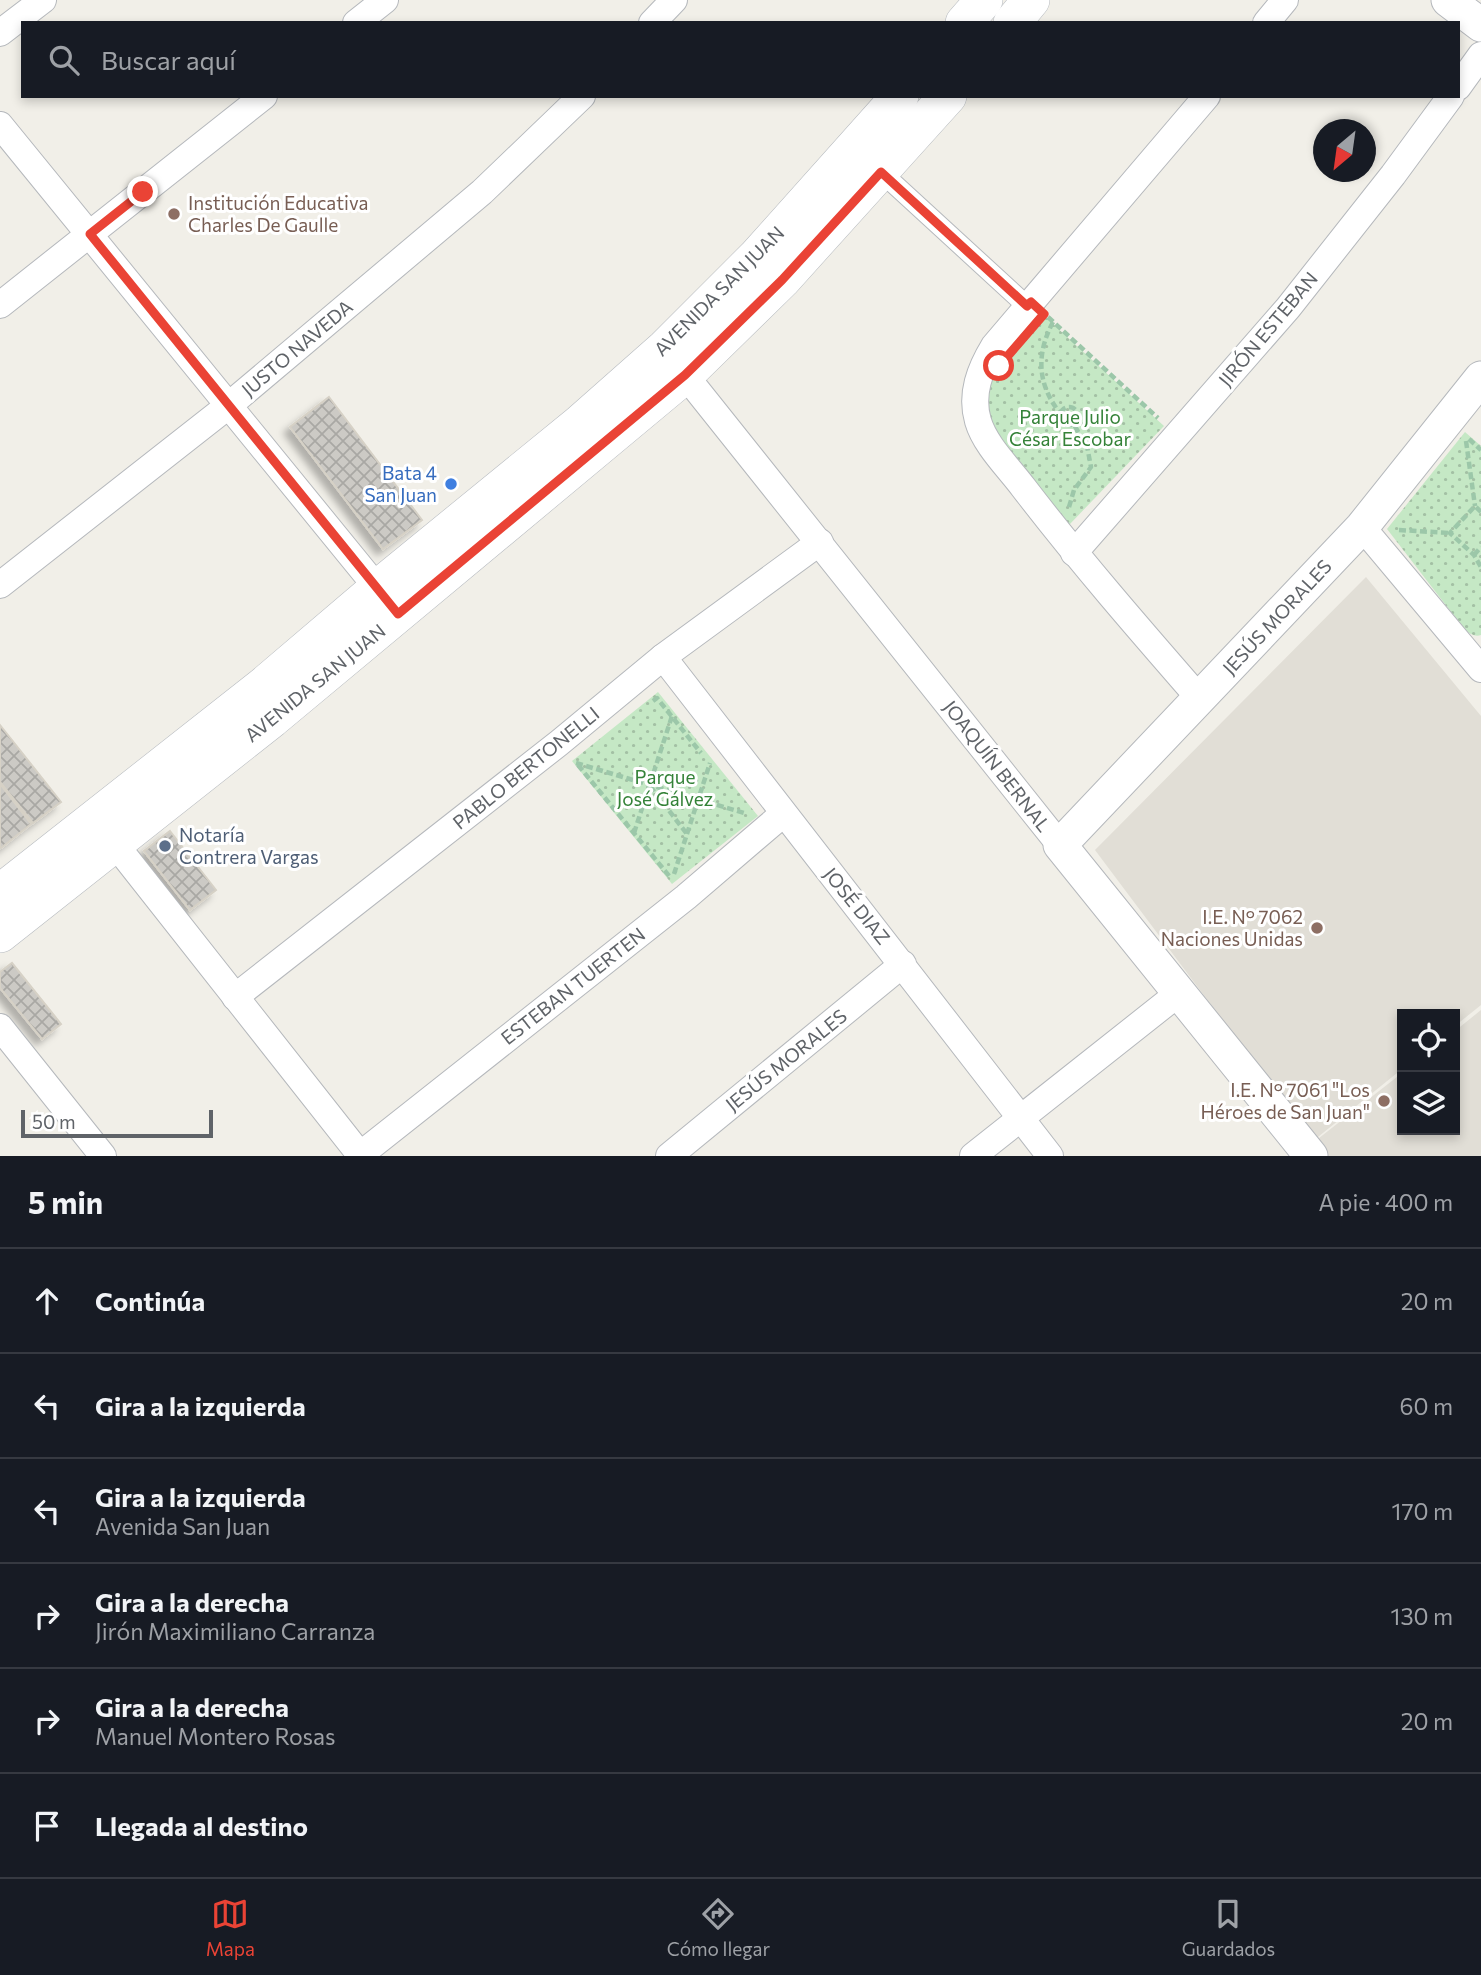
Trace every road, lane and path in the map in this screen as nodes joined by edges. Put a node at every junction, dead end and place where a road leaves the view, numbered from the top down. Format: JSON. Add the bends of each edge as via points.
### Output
{"nodes":[{"id":1,"x":43,"y":0,"type":"edge"},
{"id":2,"x":385,"y":0,"type":"edge"},
{"id":3,"x":674,"y":0,"type":"edge"},
{"id":4,"x":984,"y":0,"type":"edge"},
{"id":5,"x":1285,"y":0,"type":"edge"},
{"id":6,"x":1448,"y":0,"type":"edge"},
{"id":7,"x":359,"y":21,"type":"edge"},
{"id":8,"x":654,"y":21,"type":"edge"},
{"id":9,"x":966,"y":21,"type":"edge"},
{"id":10,"x":1268,"y":21,"type":"edge"},
{"id":11,"x":1481,"y":25,"type":"edge"},
{"id":12,"x":0,"y":33,"type":"edge"},
{"id":13,"x":1481,"y":55,"type":"edge"},
{"id":14,"x":1460,"y":84,"type":"edge"},
{"id":15,"x":261,"y":98,"type":"edge"},
{"id":16,"x":580,"y":98,"type":"edge"},
{"id":17,"x":898,"y":98,"type":"edge"},
{"id":18,"x":946,"y":98,"type":"edge"},
{"id":19,"x":1205,"y":98,"type":"edge"},
{"id":20,"x":1450,"y":98,"type":"edge"},
{"id":21,"x":0,"y":125,"type":"edge"},
{"id":22,"x":881,"y":172,"type":"junction"},
{"id":23,"x":90,"y":234,"type":"junction"},
{"id":24,"x":1029,"y":304,"type":"junction"},
{"id":25,"x":0,"y":305,"type":"edge"},
{"id":26,"x":1054,"y":322,"type":"junction"},
{"id":27,"x":685,"y":375,"type":"junction"},
{"id":28,"x":1481,"y":378,"type":"edge"},
{"id":29,"x":228,"y":406,"type":"junction"},
{"id":30,"x":1060,"y":413,"type":"junction"},
{"id":31,"x":1074,"y":425,"type":"junction"},
{"id":32,"x":1177,"y":435,"type":"junction"},
{"id":33,"x":1457,"y":447,"type":"dead end"},
{"id":34,"x":1475,"y":506,"type":"junction"},
{"id":35,"x":1481,"y":512,"type":"edge"},
{"id":36,"x":1362,"y":527,"type":"junction"},
{"id":37,"x":1450,"y":533,"type":"junction"},
{"id":38,"x":1400,"y":539,"type":"dead end"},
{"id":39,"x":820,"y":542,"type":"junction"},
{"id":40,"x":1481,"y":547,"type":"edge"},
{"id":41,"x":1074,"y":553,"type":"junction"},
{"id":42,"x":1474,"y":555,"type":"junction"},
{"id":43,"x":1481,"y":567,"type":"edge"},
{"id":44,"x":0,"y":585,"type":"edge"},
{"id":45,"x":388,"y":601,"type":"junction"},
{"id":46,"x":663,"y":657,"type":"junction"},
{"id":47,"x":1480,"y":665,"type":"edge"},
{"id":48,"x":1200,"y":699,"type":"junction"},
{"id":49,"x":647,"y":706,"type":"dead end"},
{"id":50,"x":672,"y":716,"type":"junction"},
{"id":51,"x":559,"y":743,"type":"junction"},
{"id":52,"x":586,"y":755,"type":"dead end"},
{"id":53,"x":576,"y":763,"type":"junction"},
{"id":54,"x":710,"y":763,"type":"junction"},
{"id":55,"x":718,"y":774,"type":"dead end"},
{"id":56,"x":650,"y":785,"type":"junction"},
{"id":57,"x":698,"y":800,"type":"junction"},
{"id":58,"x":744,"y":805,"type":"dead end"},
{"id":59,"x":783,"y":814,"type":"junction"},
{"id":60,"x":104,"y":830,"type":"junction"},
{"id":61,"x":634,"y":834,"type":"junction"},
{"id":62,"x":687,"y":834,"type":"junction"},
{"id":63,"x":1060,"y":845,"type":"junction"},
{"id":64,"x":682,"y":872,"type":"dead end"},
{"id":65,"x":672,"y":880,"type":"junction"},
{"id":66,"x":0,"y":893,"type":"edge"},
{"id":67,"x":0,"y":934,"type":"edge"},
{"id":68,"x":904,"y":964,"type":"junction"},
{"id":69,"x":1179,"y":993,"type":"junction"},
{"id":70,"x":235,"y":997,"type":"junction"},
{"id":71,"x":0,"y":1027,"type":"edge"},
{"id":72,"x":1020,"y":1119,"type":"junction"},
{"id":73,"x":103,"y":1156,"type":"edge"},
{"id":74,"x":360,"y":1156,"type":"edge"},
{"id":75,"x":669,"y":1156,"type":"edge"},
{"id":76,"x":973,"y":1156,"type":"edge"},
{"id":77,"x":1051,"y":1156,"type":"edge"},
{"id":78,"x":1311,"y":1156,"type":"edge"}],
"edges":[{"from":1,"to":12,"type":"street"},
{"from":2,"to":7,"type":"street"},
{"from":3,"to":8,"type":"street"},
{"from":4,"to":9,"type":"main road"},
{"from":5,"to":10,"type":"street"},
{"from":6,"to":11,"type":"street"},
{"from":13,"to":14,"type":"street"},
{"from":15,"to":23,"type":"street"},
{"from":16,"to":29,"type":"street","name":"JUSTO NAVEDA","via":[[482,192]]},
{"from":17,"to":45,"type":"main road","name":"AVENIDA SAN JUAN","via":[[757,256],[665,348]]},
{"from":18,"to":22,"type":"main road","name":"AVENIDA SAN JUAN"},
{"from":19,"to":24,"type":"street"},
{"from":20,"to":32,"type":"street","name":"JIRÓN ESTEBAN","via":[[1288,308]]},
{"from":21,"to":23,"type":"street"},
{"from":22,"to":24,"type":"street"},
{"from":22,"to":27,"type":"main road","name":"AVENIDA SAN JUAN","via":[[782,280]]},
{"from":23,"to":25,"type":"street"},
{"from":23,"to":29,"type":"street"},
{"from":24,"to":26,"type":"path"},
{"from":24,"to":41,"type":"street","via":[[985,360],[974,405],[981,433]]},
{"from":26,"to":30,"type":"path","via":[[1041,351],[1040,366],[1045,391]]},
{"from":26,"to":32,"type":"path"},
{"from":27,"to":39,"type":"street","name":"JOAQUÍN BERNAL"},
{"from":27,"to":45,"type":"main road","name":"AVENIDA SAN JUAN"},
{"from":28,"to":36,"type":"street","name":"JESÚS MORALES"},
{"from":29,"to":44,"type":"street","name":"JUSTO NAVEDA"},
{"from":29,"to":45,"type":"street"},
{"from":30,"to":31,"type":"path","via":[[1062,424]]},
{"from":30,"to":31,"type":"path","via":[[1075,409],[1078,420]]},
{"from":31,"to":41,"type":"path","via":[[1087,446],[1091,467],[1070,500]]},
{"from":32,"to":41,"type":"street","name":"JIRÓN ESTEBAN"},
{"from":33,"to":34,"type":"path","via":[[1465,437]]},
{"from":34,"to":35,"type":"path"},
{"from":34,"to":37,"type":"path"},
{"from":36,"to":47,"type":"street"},
{"from":36,"to":48,"type":"street","name":"JESÚS MORALES"},
{"from":37,"to":38,"type":"path","via":[[1391,529]]},
{"from":37,"to":42,"type":"path"},
{"from":39,"to":46,"type":"street","name":"PABLO BERTONELLI"},
{"from":39,"to":63,"type":"street","name":"JOAQUÍN BERNAL"},
{"from":40,"to":42,"type":"path"},
{"from":41,"to":48,"type":"street"},
{"from":42,"to":43,"type":"path"},
{"from":45,"to":60,"type":"main road","name":"AVENIDA SAN JUAN","via":[[263,686]]},
{"from":46,"to":51,"type":"street","name":"PABLO BERTONELLI"},
{"from":46,"to":59,"type":"street","name":"JOSÉ DIAZ"},
{"from":48,"to":63,"type":"street","name":"JESÚS MORALES"},
{"from":49,"to":50,"type":"path","via":[[657,698]]},
{"from":50,"to":54,"type":"path"},
{"from":50,"to":56,"type":"path"},
{"from":51,"to":53,"type":"path"},
{"from":51,"to":70,"type":"street","name":"PABLO BERTONELLI"},
{"from":52,"to":53,"type":"path"},
{"from":53,"to":56,"type":"path"},
{"from":53,"to":61,"type":"path"},
{"from":54,"to":55,"type":"path"},
{"from":54,"to":57,"type":"path"},
{"from":56,"to":57,"type":"path"},
{"from":56,"to":61,"type":"path"},
{"from":56,"to":62,"type":"path"},
{"from":57,"to":58,"type":"path","via":[[752,816]]},
{"from":57,"to":62,"type":"path"},
{"from":59,"to":68,"type":"street","name":"JOSÉ DIAZ"},
{"from":59,"to":74,"type":"street","name":"ESTEBAN TUERTEN","via":[[686,897]]},
{"from":60,"to":66,"type":"main road","name":"AVENIDA SAN JUAN"},
{"from":60,"to":67,"type":"main road","name":"AVENIDA SAN JUAN"},
{"from":60,"to":70,"type":"street"},
{"from":61,"to":65,"type":"path"},
{"from":62,"to":65,"type":"path"},
{"from":63,"to":69,"type":"street","name":"JOAQUÍN BERNAL"},
{"from":64,"to":65,"type":"path"},
{"from":68,"to":72,"type":"street","name":"JOSÉ DIAZ"},
{"from":68,"to":75,"type":"street","name":"JESÚS MORALES"},
{"from":69,"to":72,"type":"street"},
{"from":69,"to":78,"type":"street","name":"JOAQUÍN BERNAL"},
{"from":70,"to":74,"type":"street"},
{"from":71,"to":73,"type":"street"},
{"from":72,"to":76,"type":"street"},
{"from":72,"to":77,"type":"street","name":"JOSÉ DIAZ"}]}
